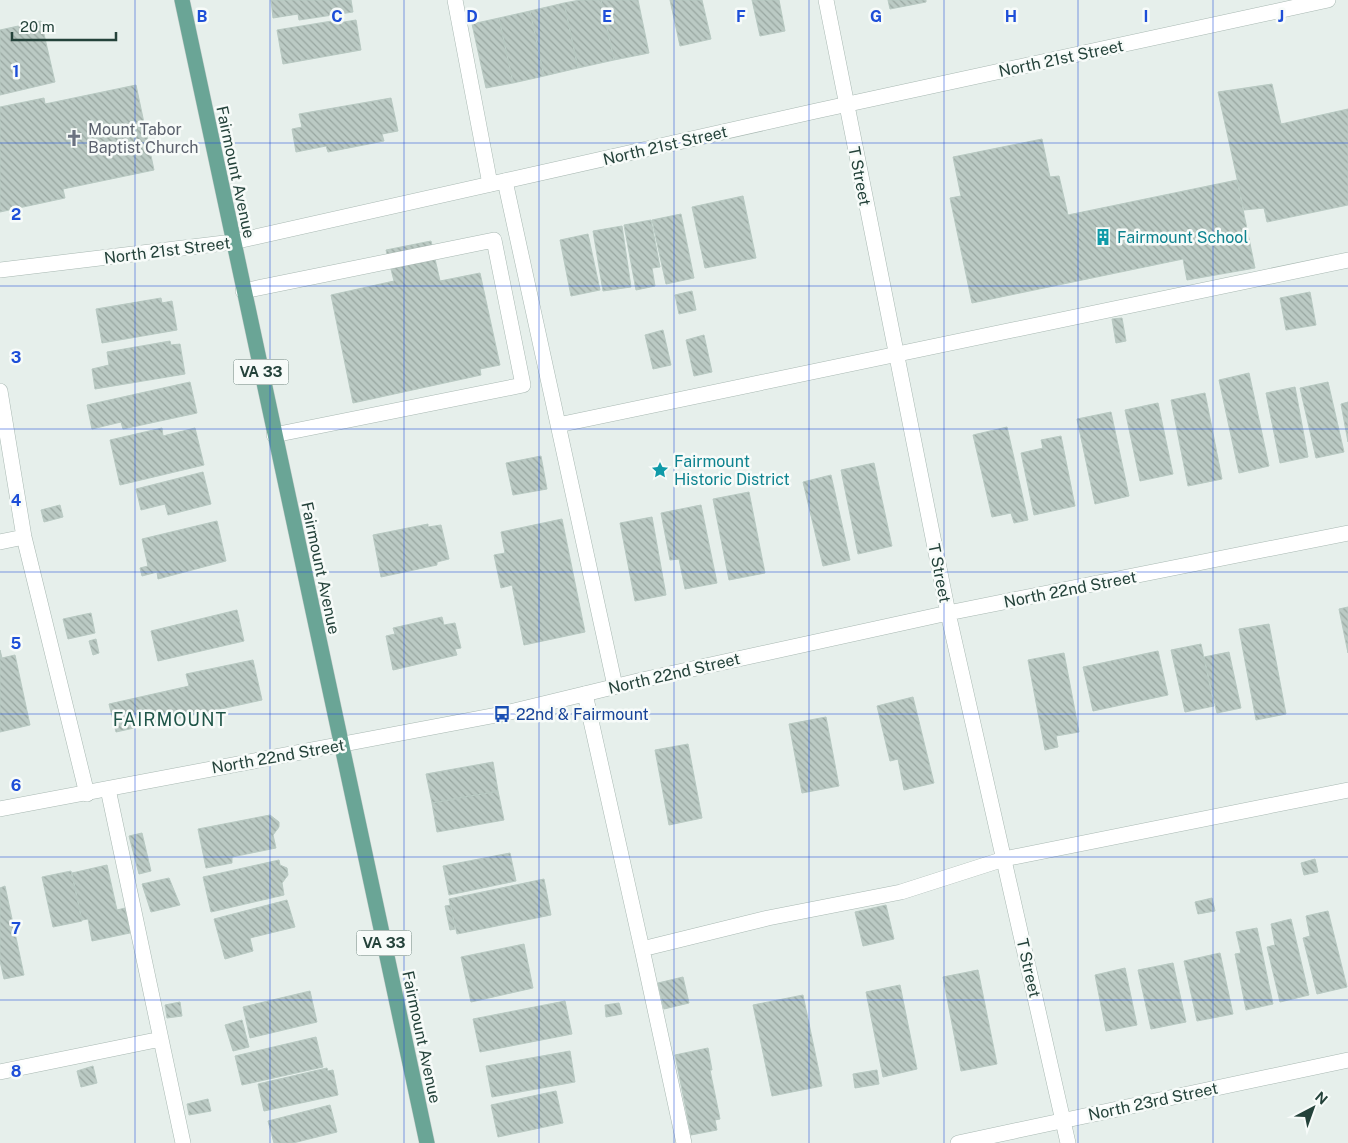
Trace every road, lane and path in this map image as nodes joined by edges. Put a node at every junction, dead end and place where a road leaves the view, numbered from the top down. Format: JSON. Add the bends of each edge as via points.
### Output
{"nodes":[{"id":1,"x":182,"y":0,"type":"edge"},
{"id":2,"x":455,"y":0,"type":"edge"},
{"id":3,"x":826,"y":0,"type":"edge"},
{"id":4,"x":1328,"y":0,"type":"edge"},
{"id":5,"x":846,"y":104,"type":"junction"},
{"id":6,"x":497,"y":183,"type":"junction"},
{"id":7,"x":233,"y":242,"type":"junction"},
{"id":8,"x":1348,"y":260,"type":"edge"},
{"id":9,"x":0,"y":270,"type":"edge"},
{"id":10,"x":243,"y":291,"type":"junction"},
{"id":11,"x":896,"y":356,"type":"junction"},
{"id":12,"x":0,"y":391,"type":"edge"},
{"id":13,"x":558,"y":425,"type":"junction"},
{"id":14,"x":274,"y":435,"type":"junction"},
{"id":15,"x":1348,"y":533,"type":"edge"},
{"id":16,"x":24,"y":537,"type":"junction"},
{"id":17,"x":0,"y":542,"type":"edge"},
{"id":18,"x":948,"y":613,"type":"junction"},
{"id":19,"x":615,"y":686,"type":"junction"},
{"id":20,"x":585,"y":694,"type":"junction"},
{"id":21,"x":342,"y":744,"type":"junction"},
{"id":22,"x":108,"y":789,"type":"junction"},
{"id":23,"x":1348,"y":790,"type":"edge"},
{"id":24,"x":87,"y":794,"type":"junction"},
{"id":25,"x":0,"y":809,"type":"edge"},
{"id":26,"x":1004,"y":860,"type":"junction"},
{"id":27,"x":642,"y":949,"type":"junction"},
{"id":28,"x":161,"y":1039,"type":"junction"},
{"id":29,"x":1348,"y":1060,"type":"edge"},
{"id":30,"x":0,"y":1072,"type":"edge"},
{"id":31,"x":1064,"y":1120,"type":"junction"},
{"id":32,"x":183,"y":1143,"type":"edge"},
{"id":33,"x":427,"y":1143,"type":"edge"},
{"id":34,"x":684,"y":1143,"type":"edge"},
{"id":35,"x":958,"y":1143,"type":"edge"},
{"id":36,"x":1068,"y":1143,"type":"edge"}],
"edges":[{"from":1,"to":7,"type":"main road","name":"Fairmount Avenue","number":"VA 33"},
{"from":2,"to":6,"type":"street"},
{"from":3,"to":5,"type":"street","name":"T Street"},
{"from":4,"to":5,"type":"street","name":"North 21st Street"},
{"from":5,"to":6,"type":"street","name":"North 21st Street"},
{"from":5,"to":11,"type":"street","name":"T Street"},
{"from":6,"to":7,"type":"street","name":"North 21st Street"},
{"from":6,"to":13,"type":"street"},
{"from":7,"to":9,"type":"street","name":"North 21st Street"},
{"from":7,"to":10,"type":"main road","name":"Fairmount Avenue","number":"VA 33"},
{"from":8,"to":11,"type":"street"},
{"from":10,"to":14,"type":"main road","name":"Fairmount Avenue","number":"VA 33"},
{"from":10,"to":14,"type":"street","via":[[494,240],[523,385]]},
{"from":11,"to":13,"type":"street"},
{"from":11,"to":18,"type":"street","name":"T Street"},
{"from":12,"to":16,"type":"street"},
{"from":13,"to":19,"type":"street"},
{"from":14,"to":21,"type":"main road","name":"Fairmount Avenue","number":"VA 33"},
{"from":15,"to":18,"type":"street","name":"North 22nd Street"},
{"from":16,"to":17,"type":"street"},
{"from":16,"to":24,"type":"street"},
{"from":18,"to":19,"type":"street","name":"North 22nd Street"},
{"from":18,"to":26,"type":"street","name":"T Street"},
{"from":19,"to":20,"type":"street","name":"North 22nd Street"},
{"from":20,"to":21,"type":"street","name":"North 22nd Street","via":[[502,714]]},
{"from":20,"to":27,"type":"street"},
{"from":21,"to":22,"type":"street","name":"North 22nd Street"},
{"from":21,"to":33,"type":"main road","name":"Fairmount Avenue","number":"VA 33"},
{"from":22,"to":24,"type":"street","name":"North 22nd Street"},
{"from":22,"to":28,"type":"street"},
{"from":23,"to":26,"type":"street"},
{"from":24,"to":25,"type":"street","name":"North 22nd Street"},
{"from":26,"to":27,"type":"street","via":[[901,892],[768,918]]},
{"from":26,"to":31,"type":"street","name":"T Street"},
{"from":27,"to":34,"type":"street"},
{"from":28,"to":30,"type":"street"},
{"from":28,"to":32,"type":"street"},
{"from":29,"to":31,"type":"street","name":"North 23rd Street"},
{"from":31,"to":35,"type":"street","name":"North 23rd Street"},
{"from":31,"to":36,"type":"street","name":"T Street"}]}
